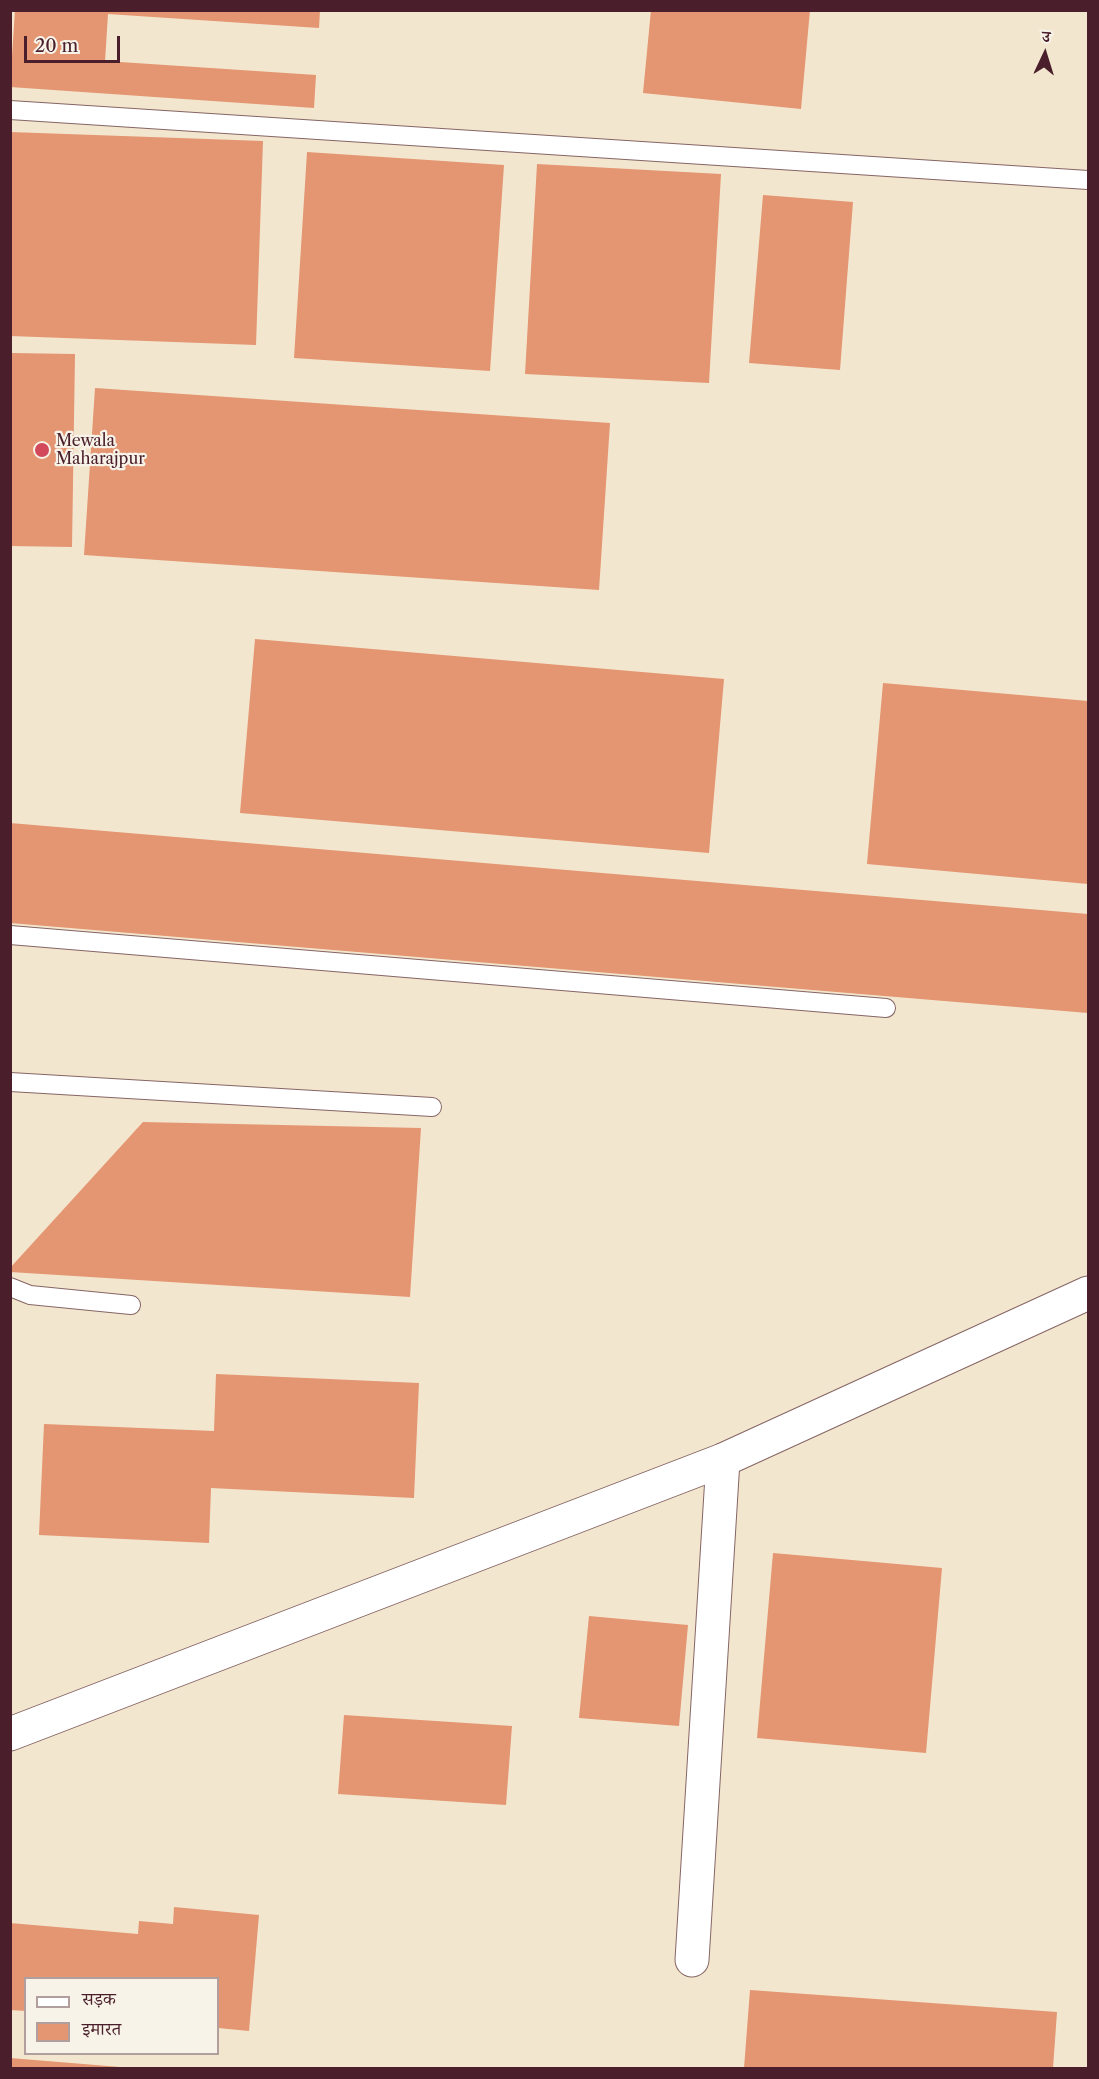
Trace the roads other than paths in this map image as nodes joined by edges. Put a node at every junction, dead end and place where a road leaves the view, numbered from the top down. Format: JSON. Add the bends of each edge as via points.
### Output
{"nodes":[{"id":1,"x":10,"y":110,"type":"edge"},
{"id":2,"x":1089,"y":180,"type":"edge"},
{"id":3,"x":10,"y":934,"type":"edge"},
{"id":4,"x":886,"y":1008,"type":"dead end"},
{"id":5,"x":10,"y":1082,"type":"edge"},
{"id":6,"x":432,"y":1107,"type":"dead end"},
{"id":7,"x":10,"y":1287,"type":"edge"},
{"id":8,"x":1089,"y":1293,"type":"edge"},
{"id":9,"x":131,"y":1305,"type":"dead end"},
{"id":10,"x":723,"y":1460,"type":"junction"},
{"id":11,"x":10,"y":1734,"type":"edge"},
{"id":12,"x":692,"y":1960,"type":"dead end"}],
"edges":[{"from":1,"to":2,"type":"lane"},
{"from":3,"to":4,"type":"lane"},
{"from":5,"to":6,"type":"lane"},
{"from":7,"to":9,"type":"lane","via":[[30,1295]]},
{"from":8,"to":10,"type":"street"},
{"from":10,"to":11,"type":"street"},
{"from":10,"to":12,"type":"street"}]}
